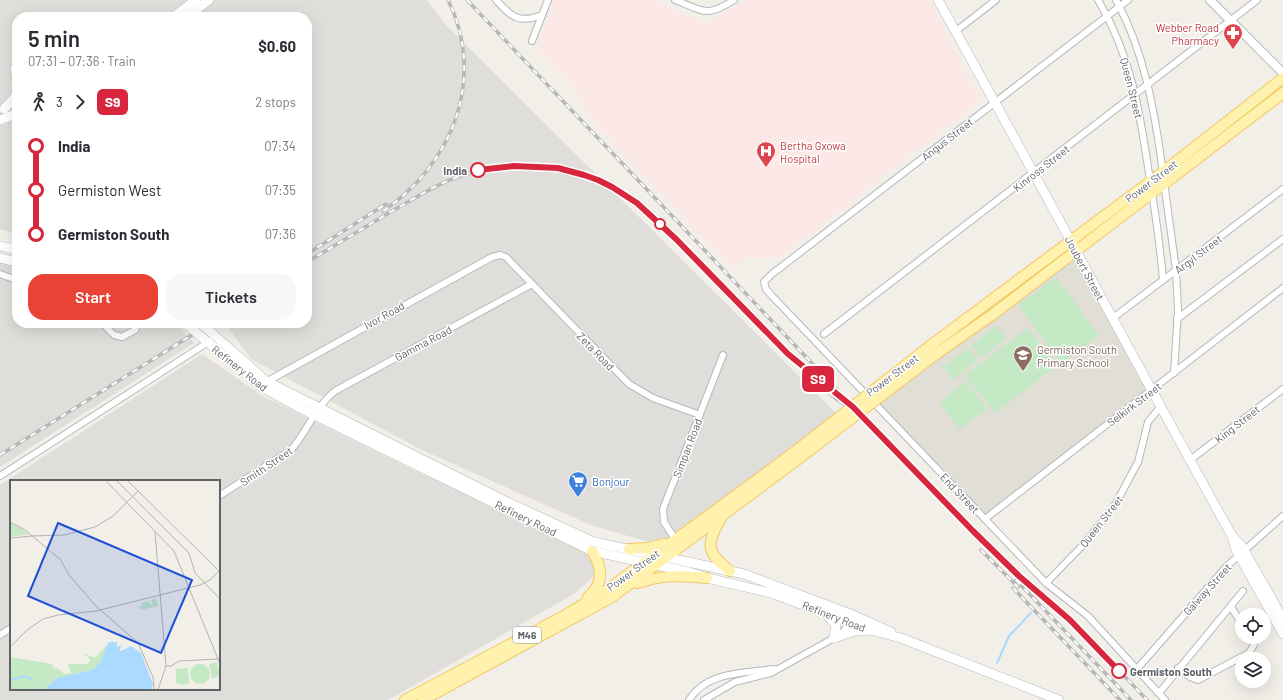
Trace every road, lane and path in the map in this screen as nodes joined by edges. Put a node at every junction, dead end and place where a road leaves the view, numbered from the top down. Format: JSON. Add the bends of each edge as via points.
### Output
{"nodes":[{"id":1,"x":196,"y":0,"type":"edge"},
{"id":2,"x":209,"y":0,"type":"edge"},
{"id":3,"x":496,"y":0,"type":"edge"},
{"id":4,"x":548,"y":0,"type":"edge"},
{"id":5,"x":675,"y":0,"type":"edge"},
{"id":6,"x":734,"y":0,"type":"edge"},
{"id":7,"x":938,"y":0,"type":"edge"},
{"id":8,"x":996,"y":0,"type":"edge"},
{"id":9,"x":1098,"y":0,"type":"edge"},
{"id":10,"x":1116,"y":0,"type":"edge"},
{"id":11,"x":1128,"y":0,"type":"edge"},
{"id":12,"x":1210,"y":0,"type":"edge"},
{"id":13,"x":1257,"y":0,"type":"edge"},
{"id":14,"x":1119,"y":7,"type":"junction"},
{"id":15,"x":180,"y":12,"type":"edge"},
{"id":16,"x":193,"y":12,"type":"edge"},
{"id":17,"x":542,"y":15,"type":"junction"},
{"id":18,"x":1107,"y":16,"type":"junction"},
{"id":19,"x":1230,"y":20,"type":"junction"},
{"id":20,"x":956,"y":31,"type":"junction"},
{"id":21,"x":532,"y":41,"type":"dead end"},
{"id":22,"x":1283,"y":73,"type":"edge"},
{"id":23,"x":1283,"y":78,"type":"edge"},
{"id":24,"x":1148,"y":84,"type":"junction"},
{"id":25,"x":1283,"y":93,"type":"edge"},
{"id":26,"x":1135,"y":94,"type":"junction"},
{"id":27,"x":12,"y":100,"type":"edge"},
{"id":28,"x":995,"y":102,"type":"junction"},
{"id":29,"x":12,"y":106,"type":"edge"},
{"id":30,"x":2,"y":110,"type":"edge"},
{"id":31,"x":12,"y":115,"type":"edge"},
{"id":32,"x":0,"y":120,"type":"edge"},
{"id":33,"x":1034,"y":173,"type":"junction"},
{"id":34,"x":1164,"y":177,"type":"junction"},
{"id":35,"x":1151,"y":187,"type":"junction"},
{"id":36,"x":1283,"y":189,"type":"edge"},
{"id":37,"x":1283,"y":239,"type":"edge"},
{"id":38,"x":0,"y":246,"type":"edge"},
{"id":39,"x":1073,"y":246,"type":"junction"},
{"id":40,"x":12,"y":249,"type":"edge"},
{"id":41,"x":0,"y":258,"type":"edge"},
{"id":42,"x":12,"y":261,"type":"edge"},
{"id":43,"x":510,"y":261,"type":"joint"},
{"id":44,"x":1176,"y":270,"type":"junction"},
{"id":45,"x":0,"y":274,"type":"edge"},
{"id":46,"x":12,"y":278,"type":"edge"},
{"id":47,"x":766,"y":279,"type":"joint"},
{"id":48,"x":1163,"y":280,"type":"junction"},
{"id":49,"x":532,"y":284,"type":"junction"},
{"id":50,"x":1283,"y":288,"type":"edge"},
{"id":51,"x":1113,"y":318,"type":"junction"},
{"id":52,"x":1177,"y":319,"type":"junction"},
{"id":53,"x":107,"y":328,"type":"edge"},
{"id":54,"x":136,"y":328,"type":"edge"},
{"id":55,"x":192,"y":328,"type":"edge"},
{"id":56,"x":206,"y":328,"type":"edge"},
{"id":57,"x":824,"y":334,"type":"dead end"},
{"id":58,"x":215,"y":335,"type":"junction"},
{"id":59,"x":206,"y":341,"type":"junction"},
{"id":60,"x":723,"y":355,"type":"dead end"},
{"id":61,"x":1174,"y":373,"type":"junction"},
{"id":62,"x":264,"y":384,"type":"junction"},
{"id":63,"x":1152,"y":389,"type":"junction"},
{"id":64,"x":1283,"y":389,"type":"edge"},
{"id":65,"x":1161,"y":406,"type":"junction"},
{"id":66,"x":317,"y":412,"type":"junction"},
{"id":67,"x":700,"y":415,"type":"junction"},
{"id":68,"x":794,"y":457,"type":"junction"},
{"id":69,"x":1190,"y":460,"type":"junction"},
{"id":70,"x":0,"y":476,"type":"edge"},
{"id":71,"x":466,"y":484,"type":"junction"},
{"id":72,"x":220,"y":495,"type":"edge"},
{"id":73,"x":1283,"y":516,"type":"edge"},
{"id":74,"x":722,"y":517,"type":"junction"},
{"id":75,"x":985,"y":519,"type":"junction"},
{"id":76,"x":673,"y":541,"type":"junction"},
{"id":77,"x":629,"y":549,"type":"junction"},
{"id":78,"x":592,"y":551,"type":"junction"},
{"id":79,"x":1242,"y":554,"type":"junction"},
{"id":80,"x":667,"y":558,"type":"junction"},
{"id":81,"x":656,"y":560,"type":"junction"},
{"id":82,"x":645,"y":562,"type":"junction"},
{"id":83,"x":730,"y":571,"type":"junction"},
{"id":84,"x":707,"y":578,"type":"junction"},
{"id":85,"x":1046,"y":583,"type":"junction"},
{"id":86,"x":628,"y":586,"type":"junction"},
{"id":87,"x":1243,"y":591,"type":"dead end"},
{"id":88,"x":1231,"y":607,"type":"junction"},
{"id":89,"x":824,"y":612,"type":"junction"},
{"id":90,"x":1235,"y":613,"type":"edge"},
{"id":91,"x":564,"y":616,"type":"junction"},
{"id":92,"x":852,"y":618,"type":"junction"},
{"id":93,"x":1283,"y":619,"type":"edge"},
{"id":94,"x":10,"y":629,"type":"edge"},
{"id":95,"x":874,"y":631,"type":"junction"},
{"id":96,"x":0,"y":634,"type":"edge"},
{"id":97,"x":1283,"y":634,"type":"edge"},
{"id":98,"x":834,"y":638,"type":"junction"},
{"id":99,"x":901,"y":638,"type":"junction"},
{"id":100,"x":1254,"y":644,"type":"edge"},
{"id":101,"x":779,"y":668,"type":"junction"},
{"id":102,"x":1178,"y":668,"type":"junction"},
{"id":103,"x":1137,"y":669,"type":"junction"},
{"id":104,"x":721,"y":677,"type":"junction"},
{"id":105,"x":726,"y":687,"type":"junction"},
{"id":106,"x":1159,"y":693,"type":"junction"},
{"id":107,"x":410,"y":699,"type":"edge"},
{"id":108,"x":423,"y":700,"type":"edge"},
{"id":109,"x":689,"y":700,"type":"edge"},
{"id":110,"x":704,"y":700,"type":"edge"},
{"id":111,"x":1059,"y":700,"type":"edge"},
{"id":112,"x":1165,"y":700,"type":"edge"}],
"edges":[{"from":1,"to":15,"type":"main road"},
{"from":2,"to":16,"type":"main road"},
{"from":3,"to":17,"type":"street","via":[[511,16],[517,18],[528,20]]},
{"from":4,"to":17,"type":"street"},
{"from":5,"to":6,"type":"street","via":[[709,12],[718,10]]},
{"from":7,"to":20,"type":"main road","name":"Joubert Street"},
{"from":8,"to":20,"type":"street"},
{"from":9,"to":18,"type":"street","name":"Queen Street"},
{"from":10,"to":14,"type":"street","name":"Queen Street"},
{"from":11,"to":14,"type":"street","name":"Angus Street"},
{"from":12,"to":19,"type":"street"},
{"from":13,"to":19,"type":"street","name":"Kinross Street"},
{"from":14,"to":18,"type":"street","name":"Angus Street"},
{"from":14,"to":24,"type":"street","name":"Queen Street","via":[[1134,39]]},
{"from":17,"to":21,"type":"street"},
{"from":18,"to":26,"type":"street","name":"Queen Street","via":[[1124,55]]},
{"from":18,"to":28,"type":"street","name":"Angus Street"},
{"from":19,"to":22,"type":"street"},
{"from":19,"to":24,"type":"street","name":"Kinross Street"},
{"from":20,"to":28,"type":"main road","name":"Joubert Street"},
{"from":23,"to":34,"type":"main road","name":"Power Street"},
{"from":24,"to":26,"type":"street","name":"Kinross Street"},
{"from":24,"to":34,"type":"street","name":"Queen Street"},
{"from":25,"to":34,"type":"main road","name":"Power Street"},
{"from":26,"to":33,"type":"street","name":"Kinross Street"},
{"from":26,"to":35,"type":"street","name":"Queen Street"},
{"from":27,"to":30,"type":"main road"},
{"from":28,"to":33,"type":"main road","name":"Joubert Street"},
{"from":28,"to":47,"type":"street","name":"Angus Street"},
{"from":29,"to":30,"type":"main road"},
{"from":31,"to":32,"type":"main road"},
{"from":33,"to":39,"type":"main road","name":"Joubert Street"},
{"from":33,"to":57,"type":"street","name":"Kinross Street"},
{"from":34,"to":35,"type":"main road","name":"Power Street"},
{"from":34,"to":44,"type":"street","name":"Queen Street"},
{"from":35,"to":39,"type":"main road","name":"Power Street"},
{"from":35,"to":48,"type":"street","name":"Queen Street"},
{"from":36,"to":44,"type":"street","name":"Argyl Street"},
{"from":37,"to":52,"type":"street"},
{"from":38,"to":40,"type":"main road"},
{"from":39,"to":51,"type":"main road","name":"Joubert Street"},
{"from":39,"to":68,"type":"main road","name":"Power Street","bridge":true},
{"from":41,"to":42,"type":"main road"},
{"from":43,"to":49,"type":"street","name":"Zeta Road"},
{"from":43,"to":62,"type":"street","name":"Ivor Road","via":[[503,256],[492,257]]},
{"from":44,"to":48,"type":"street","name":"Argyl Street"},
{"from":44,"to":52,"type":"street","name":"Queen Street"},
{"from":45,"to":46,"type":"street"},
{"from":47,"to":75,"type":"street","name":"End Street","via":[[764,286],[772,296]]},
{"from":48,"to":51,"type":"street","name":"Argyl Street"},
{"from":49,"to":66,"type":"street","name":"Gamma Road","via":[[347,384],[332,394]]},
{"from":49,"to":67,"type":"street","name":"Zeta Road","via":[[629,384],[653,398]]},
{"from":50,"to":61,"type":"street","name":"Selkirk Street"},
{"from":51,"to":63,"type":"main road","name":"Joubert Street"},
{"from":52,"to":61,"type":"street","name":"Queen Street"},
{"from":53,"to":54,"type":"street","via":[[114,335],[122,337]]},
{"from":55,"to":59,"type":"main road","name":"Refinery Road","bridge":true},
{"from":56,"to":58,"type":"main road","name":"Refinery Road","bridge":true},
{"from":58,"to":59,"type":"street"},
{"from":58,"to":62,"type":"main road","name":"Refinery Road"},
{"from":59,"to":62,"type":"main road","name":"Refinery Road"},
{"from":59,"to":70,"type":"street"},
{"from":60,"to":67,"type":"street","name":"Simpan Road"},
{"from":61,"to":63,"type":"street","name":"Selkirk Street"},
{"from":62,"to":66,"type":"main road","name":"Refinery Road"},
{"from":63,"to":65,"type":"main road","name":"Joubert Street"},
{"from":63,"to":75,"type":"street","name":"Selkirk Street"},
{"from":64,"to":69,"type":"street","name":"King Street"},
{"from":65,"to":69,"type":"main road","name":"Joubert Street"},
{"from":65,"to":85,"type":"street","name":"Queen Street","via":[[1148,422],[1138,462],[1121,496],[1090,538]]},
{"from":66,"to":71,"type":"main road","name":"Refinery Road"},
{"from":66,"to":72,"type":"street","name":"Smith Street","via":[[291,450]]},
{"from":67,"to":76,"type":"street","name":"Simpan Road","via":[[663,508],[664,522]]},
{"from":68,"to":74,"type":"main road","name":"Power Street"},
{"from":68,"to":76,"type":"main road","name":"Power Street"},
{"from":69,"to":79,"type":"main road","name":"Joubert Street"},
{"from":71,"to":77,"type":"main road","name":"Refinery Road","via":[[594,542]]},
{"from":71,"to":78,"type":"main road","name":"Refinery Road"},
{"from":73,"to":79,"type":"street","name":"Galway Street"},
{"from":74,"to":80,"type":"main road","name":"Power Street","number":"M46"},
{"from":74,"to":83,"type":"main road","via":[[713,533],[710,546],[714,558]]},
{"from":75,"to":85,"type":"street","name":"End Street"},
{"from":76,"to":77,"type":"main road","via":[[652,547]]},
{"from":76,"to":81,"type":"main road","name":"Power Street","number":"M46"},
{"from":77,"to":81,"type":"main road","name":"Refinery Road"},
{"from":78,"to":82,"type":"main road","name":"Refinery Road"},
{"from":78,"to":91,"type":"main road","via":[[600,566],[600,583]]},
{"from":79,"to":93,"type":"main road","name":"Joubert Street"},
{"from":79,"to":97,"type":"main road","name":"Joubert Street"},
{"from":79,"to":103,"type":"street","name":"Galway Street","via":[[1227,566]]},
{"from":80,"to":81,"type":"main road","name":"Power Street","number":"M46"},
{"from":80,"to":83,"type":"main road","name":"Refinery Road"},
{"from":81,"to":82,"type":"main road","name":"Power Street","number":"M46"},
{"from":81,"to":84,"type":"main road","name":"Refinery Road"},
{"from":81,"to":86,"type":"main road","name":"Power Street","number":"M46"},
{"from":82,"to":91,"type":"main road","name":"Power Street","number":"M46","via":[[607,590]]},
{"from":83,"to":92,"type":"main road","name":"Refinery Road","via":[[752,577]]},
{"from":84,"to":86,"type":"main road","via":[[669,576],[652,578]]},
{"from":84,"to":89,"type":"main road","name":"Refinery Road","via":[[771,593]]},
{"from":85,"to":103,"type":"street","name":"End Street","via":[[1088,616]]},
{"from":86,"to":108,"type":"main road","name":"Power Street","number":"M46"},
{"from":87,"to":88,"type":"street"},
{"from":88,"to":90,"type":"street"},
{"from":88,"to":102,"type":"street"},
{"from":89,"to":92,"type":"main road","name":"Refinery Road"},
{"from":89,"to":98,"type":"main road","via":[[836,625]]},
{"from":91,"to":107,"type":"main road","name":"Power Street","number":"M46"},
{"from":92,"to":95,"type":"main road","name":"Refinery Road"},
{"from":92,"to":98,"type":"street","via":[[844,631]]},
{"from":92,"to":99,"type":"main road","name":"Refinery Road","via":[[876,625]]},
{"from":94,"to":96,"type":"street"},
{"from":95,"to":98,"type":"main road","via":[[855,631]]},
{"from":95,"to":99,"type":"main road","name":"Refinery Road"},
{"from":98,"to":101,"type":"street"},
{"from":99,"to":111,"type":"main road","name":"Refinery Road"},
{"from":100,"to":102,"type":"street","via":[[1249,653],[1204,678],[1194,680]]},
{"from":101,"to":104,"type":"street","via":[[738,672]]},
{"from":101,"to":105,"type":"street","via":[[771,673],[735,682]]},
{"from":102,"to":106,"type":"street"},
{"from":103,"to":106,"type":"street","name":"End Street"},
{"from":104,"to":105,"type":"street"},
{"from":104,"to":109,"type":"street","via":[[696,691]]},
{"from":105,"to":110,"type":"street"},
{"from":106,"to":112,"type":"street","name":"End Street"}]}
